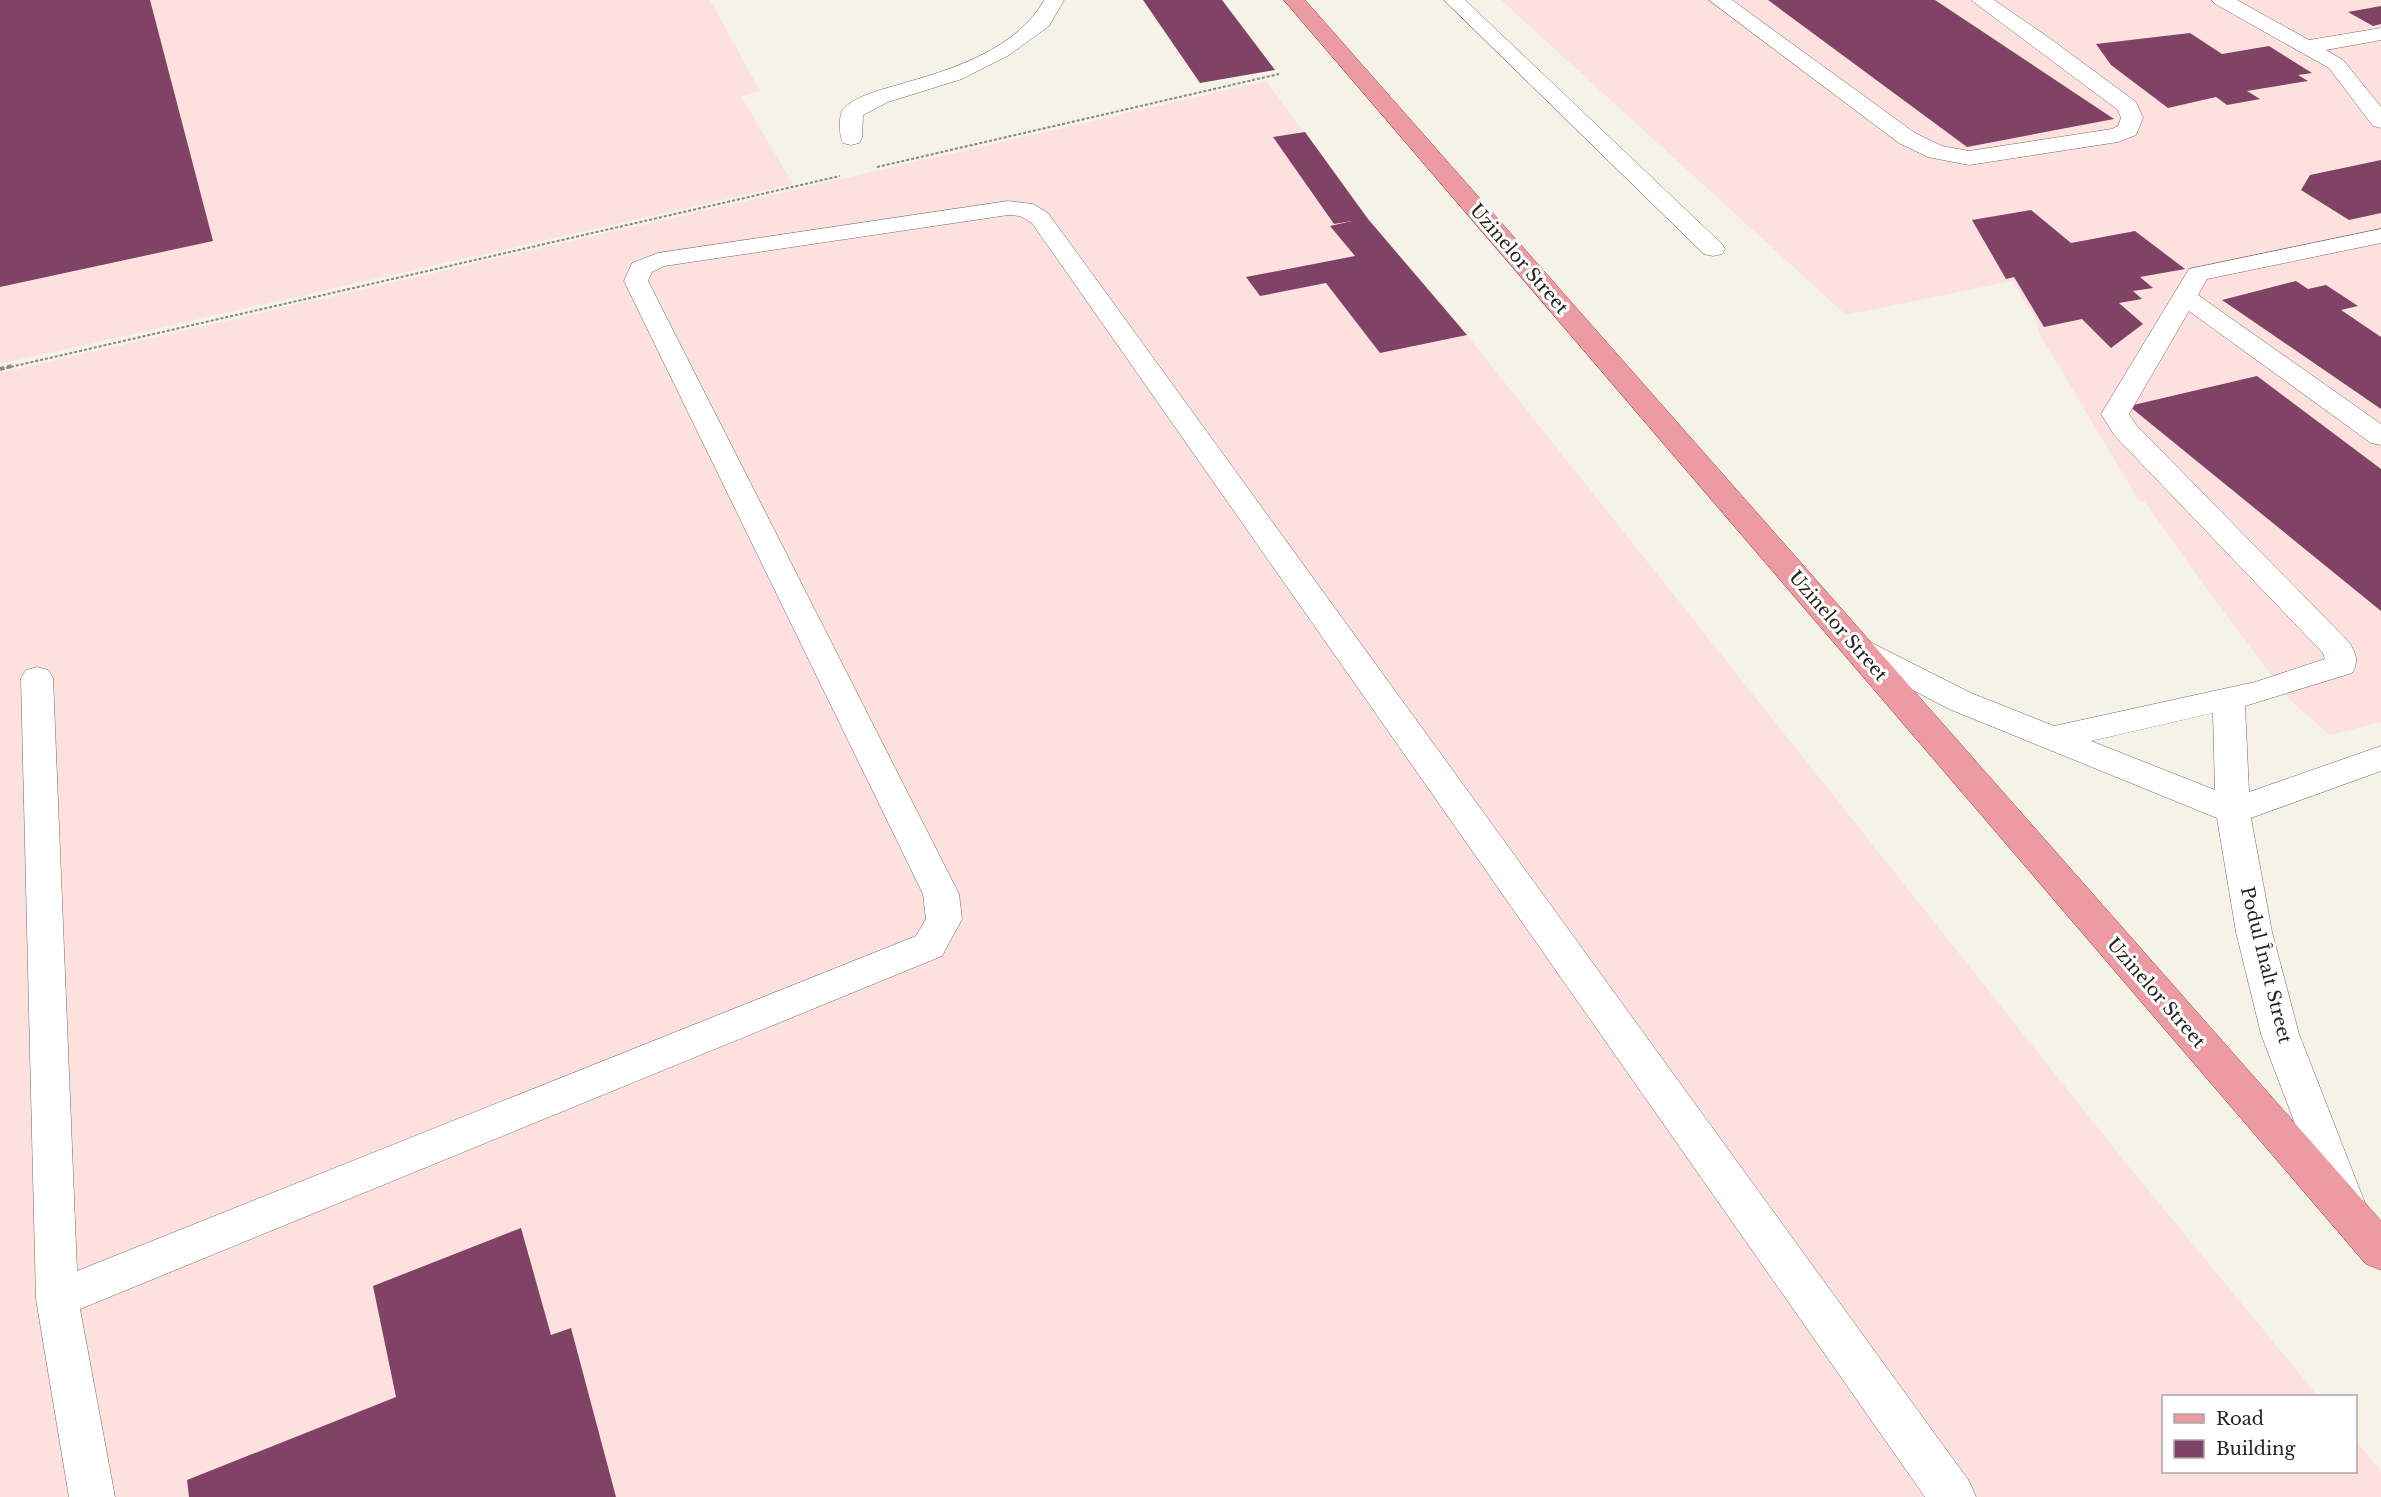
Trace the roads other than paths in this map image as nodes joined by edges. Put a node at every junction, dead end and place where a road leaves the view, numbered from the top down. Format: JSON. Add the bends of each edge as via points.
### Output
{"nodes":[{"id":1,"x":1054,"y":0,"type":"edge"},
{"id":2,"x":1294,"y":0,"type":"edge"},
{"id":3,"x":1454,"y":0,"type":"edge"},
{"id":4,"x":1719,"y":0,"type":"edge"},
{"id":5,"x":1981,"y":0,"type":"edge"},
{"id":6,"x":2222,"y":0,"type":"edge"},
{"id":7,"x":2381,"y":34,"type":"edge"},
{"id":8,"x":2306,"y":47,"type":"junction"},
{"id":9,"x":2381,"y":121,"type":"edge"},
{"id":10,"x":851,"y":138,"type":"dead end"},
{"id":11,"x":2381,"y":236,"type":"edge"},
{"id":12,"x":1713,"y":249,"type":"dead end"},
{"id":13,"x":2184,"y":296,"type":"junction"},
{"id":14,"x":2381,"y":437,"type":"edge"},
{"id":15,"x":1857,"y":648,"type":"junction"},
{"id":16,"x":37,"y":678,"type":"dead end"},
{"id":17,"x":2229,"y":697,"type":"junction"},
{"id":18,"x":2052,"y":738,"type":"junction"},
{"id":19,"x":2381,"y":758,"type":"edge"},
{"id":20,"x":2233,"y":812,"type":"junction"},
{"id":21,"x":2350,"y":1216,"type":"junction"},
{"id":22,"x":2381,"y":1251,"type":"edge"},
{"id":23,"x":57,"y":1299,"type":"junction"},
{"id":24,"x":92,"y":1497,"type":"edge"},
{"id":25,"x":1953,"y":1497,"type":"edge"}],
"edges":[{"from":1,"to":10,"type":"street","via":[[1042,22],[1002,51],[955,75],[880,97],[852,112]]},
{"from":2,"to":15,"type":"main road","name":"Uzinelor Street"},
{"from":3,"to":12,"type":"street"},
{"from":4,"to":5,"type":"street","via":[[1907,138],[1936,152],[1969,158],[2118,135],[2128,130],[2132,118],[2128,107]]},
{"from":6,"to":8,"type":"street"},
{"from":7,"to":8,"type":"street"},
{"from":8,"to":9,"type":"street","via":[[2336,64]]},
{"from":11,"to":13,"type":"street","via":[[2198,274]]},
{"from":13,"to":14,"type":"street"},
{"from":13,"to":17,"type":"street","via":[[2117,407],[2118,421],[2342,657],[2341,665],[2333,670]]},
{"from":15,"to":18,"type":"street","via":[[1960,701]]},
{"from":15,"to":21,"type":"main road","name":"Uzinelor Street"},
{"from":16,"to":23,"type":"street"},
{"from":17,"to":18,"type":"street"},
{"from":17,"to":20,"type":"street","name":"Podul Înalt Street"},
{"from":18,"to":20,"type":"street"},
{"from":19,"to":20,"type":"street"},
{"from":20,"to":21,"type":"street","name":"Podul Înalt Street","via":[[2254,932],[2280,1034]]},
{"from":21,"to":22,"type":"main road","name":"Uzinelor Street"},
{"from":23,"to":24,"type":"street"},
{"from":23,"to":25,"type":"street","via":[[929,946],[944,919],[940,894],[636,281],[641,268],[658,260],[1008,208],[1025,209],[1040,218]]}]}
